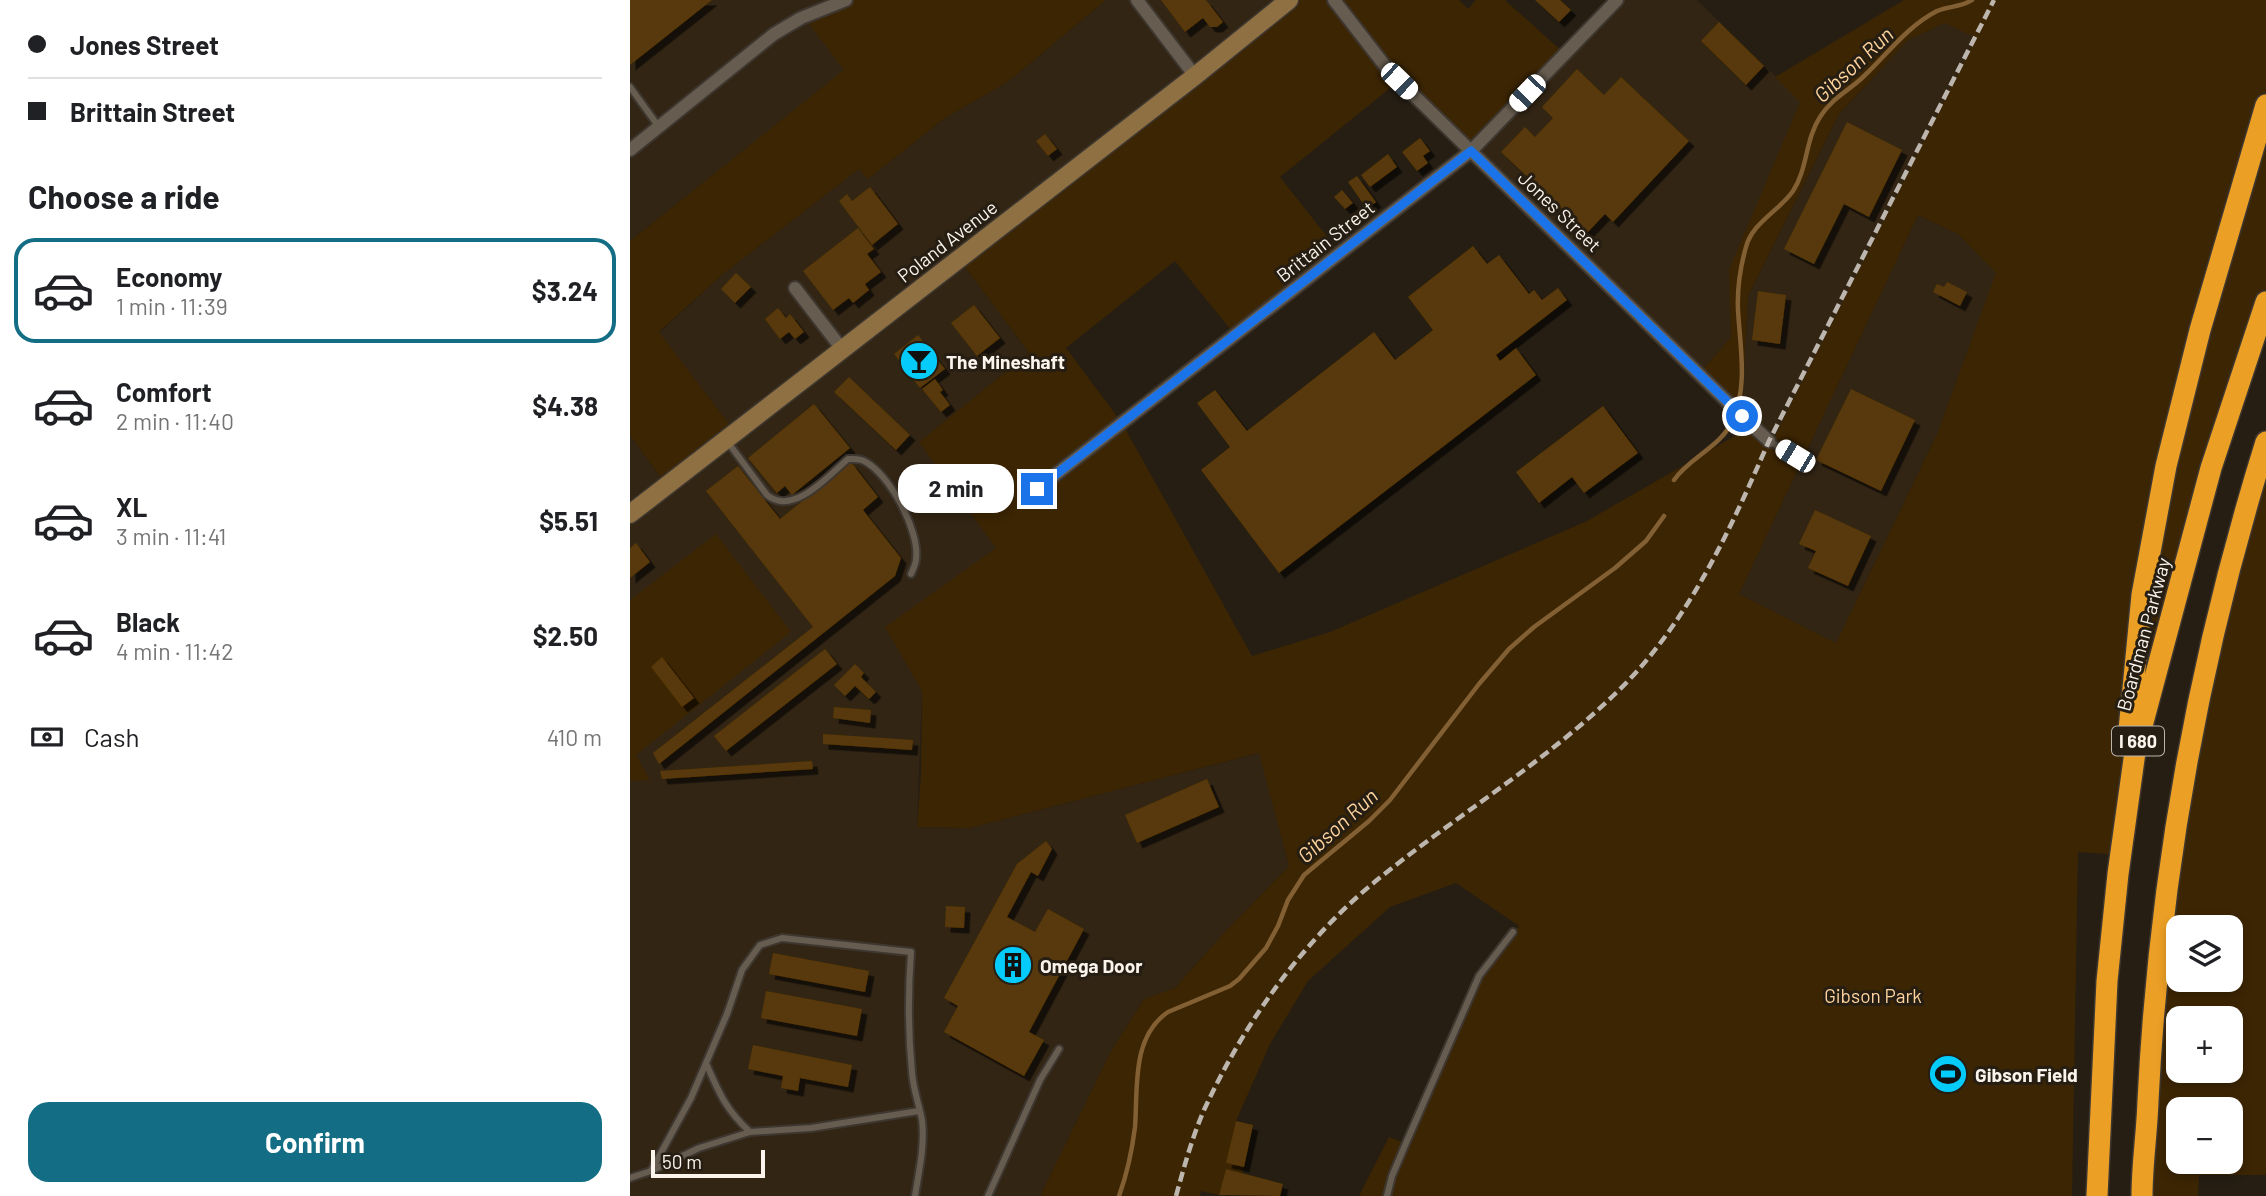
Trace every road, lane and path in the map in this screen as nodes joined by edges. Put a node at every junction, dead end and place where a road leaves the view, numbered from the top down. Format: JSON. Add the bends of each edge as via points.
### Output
{"nodes":[{"id":1,"x":846,"y":0,"type":"edge"},
{"id":2,"x":1137,"y":0,"type":"edge"},
{"id":3,"x":1289,"y":0,"type":"edge"},
{"id":4,"x":1334,"y":0,"type":"edge"},
{"id":5,"x":1616,"y":0,"type":"edge"},
{"id":6,"x":1195,"y":76,"type":"junction"},
{"id":7,"x":630,"y":87,"type":"edge"},
{"id":8,"x":2266,"y":105,"type":"edge"},
{"id":9,"x":659,"y":127,"type":"junction"},
{"id":10,"x":630,"y":150,"type":"edge"},
{"id":11,"x":1471,"y":151,"type":"junction"},
{"id":12,"x":795,"y":288,"type":"dead end"},
{"id":13,"x":2266,"y":302,"type":"edge"},
{"id":14,"x":842,"y":349,"type":"junction"},
{"id":15,"x":726,"y":440,"type":"junction"},
{"id":16,"x":1769,"y":441,"type":"joint"},
{"id":17,"x":2266,"y":442,"type":"edge"},
{"id":18,"x":1808,"y":464,"type":"dead end"},
{"id":19,"x":1037,"y":489,"type":"dead end"},
{"id":20,"x":630,"y":514,"type":"edge"},
{"id":21,"x":911,"y":574,"type":"dead end"},
{"id":22,"x":2118,"y":874,"type":"junction"},
{"id":23,"x":1513,"y":932,"type":"dead end"},
{"id":24,"x":1059,"y":1049,"type":"dead end"},
{"id":25,"x":706,"y":1063,"type":"junction"},
{"id":26,"x":919,"y":1111,"type":"junction"},
{"id":27,"x":750,"y":1132,"type":"junction"},
{"id":28,"x":651,"y":1171,"type":"junction"},
{"id":29,"x":630,"y":1178,"type":"edge"},
{"id":30,"x":2143,"y":1194,"type":"edge"},
{"id":31,"x":915,"y":1196,"type":"edge"},
{"id":32,"x":988,"y":1196,"type":"edge"},
{"id":33,"x":1387,"y":1196,"type":"edge"},
{"id":34,"x":2097,"y":1196,"type":"edge"}],
"edges":[{"from":1,"to":9,"type":"street","via":[[774,34]]},
{"from":2,"to":6,"type":"street"},
{"from":3,"to":6,"type":"main road","name":"Poland Avenue"},
{"from":4,"to":11,"type":"street","name":"Jones Street","via":[[1389,71]]},
{"from":5,"to":11,"type":"street","name":"Brittain Street"},
{"from":6,"to":14,"type":"main road","name":"Poland Avenue"},
{"from":7,"to":9,"type":"lane"},
{"from":8,"to":22,"type":"highway","via":[[2200,330],[2151,543],[2132,689]]},
{"from":9,"to":10,"type":"street"},
{"from":11,"to":16,"type":"street","name":"Jones Street"},
{"from":11,"to":19,"type":"street","name":"Brittain Street"},
{"from":12,"to":14,"type":"street"},
{"from":13,"to":22,"type":"highway","name":"Boardman Parkway","number":"I 680","via":[[2211,468],[2135,752]]},
{"from":14,"to":15,"type":"main road","name":"Poland Avenue"},
{"from":15,"to":20,"type":"main road","name":"Poland Avenue"},
{"from":15,"to":21,"type":"lane","via":[[774,501],[803,496],[848,459],[864,461],[883,478],[904,509],[915,544]]},
{"from":16,"to":18,"type":"lane"},
{"from":17,"to":30,"type":"highway","number":"I 680","via":[[2220,604],[2183,783],[2162,926]]},
{"from":22,"to":34,"type":"highway","name":"Boardman Parkway","number":"I 680","via":[[2106,995]]},
{"from":23,"to":33,"type":"lane","via":[[1479,976],[1396,1165]]},
{"from":24,"to":32,"type":"lane","via":[[1040,1080]]},
{"from":25,"to":26,"type":"lane","via":[[743,970],[760,945],[782,939],[911,952],[909,1036]]},
{"from":25,"to":27,"type":"lane","via":[[719,1095]]},
{"from":25,"to":28,"type":"lane"},
{"from":26,"to":27,"type":"lane","via":[[811,1128]]},
{"from":26,"to":31,"type":"lane","via":[[922,1145]]},
{"from":27,"to":28,"type":"lane","via":[[699,1148]]},
{"from":28,"to":29,"type":"lane"}]}
